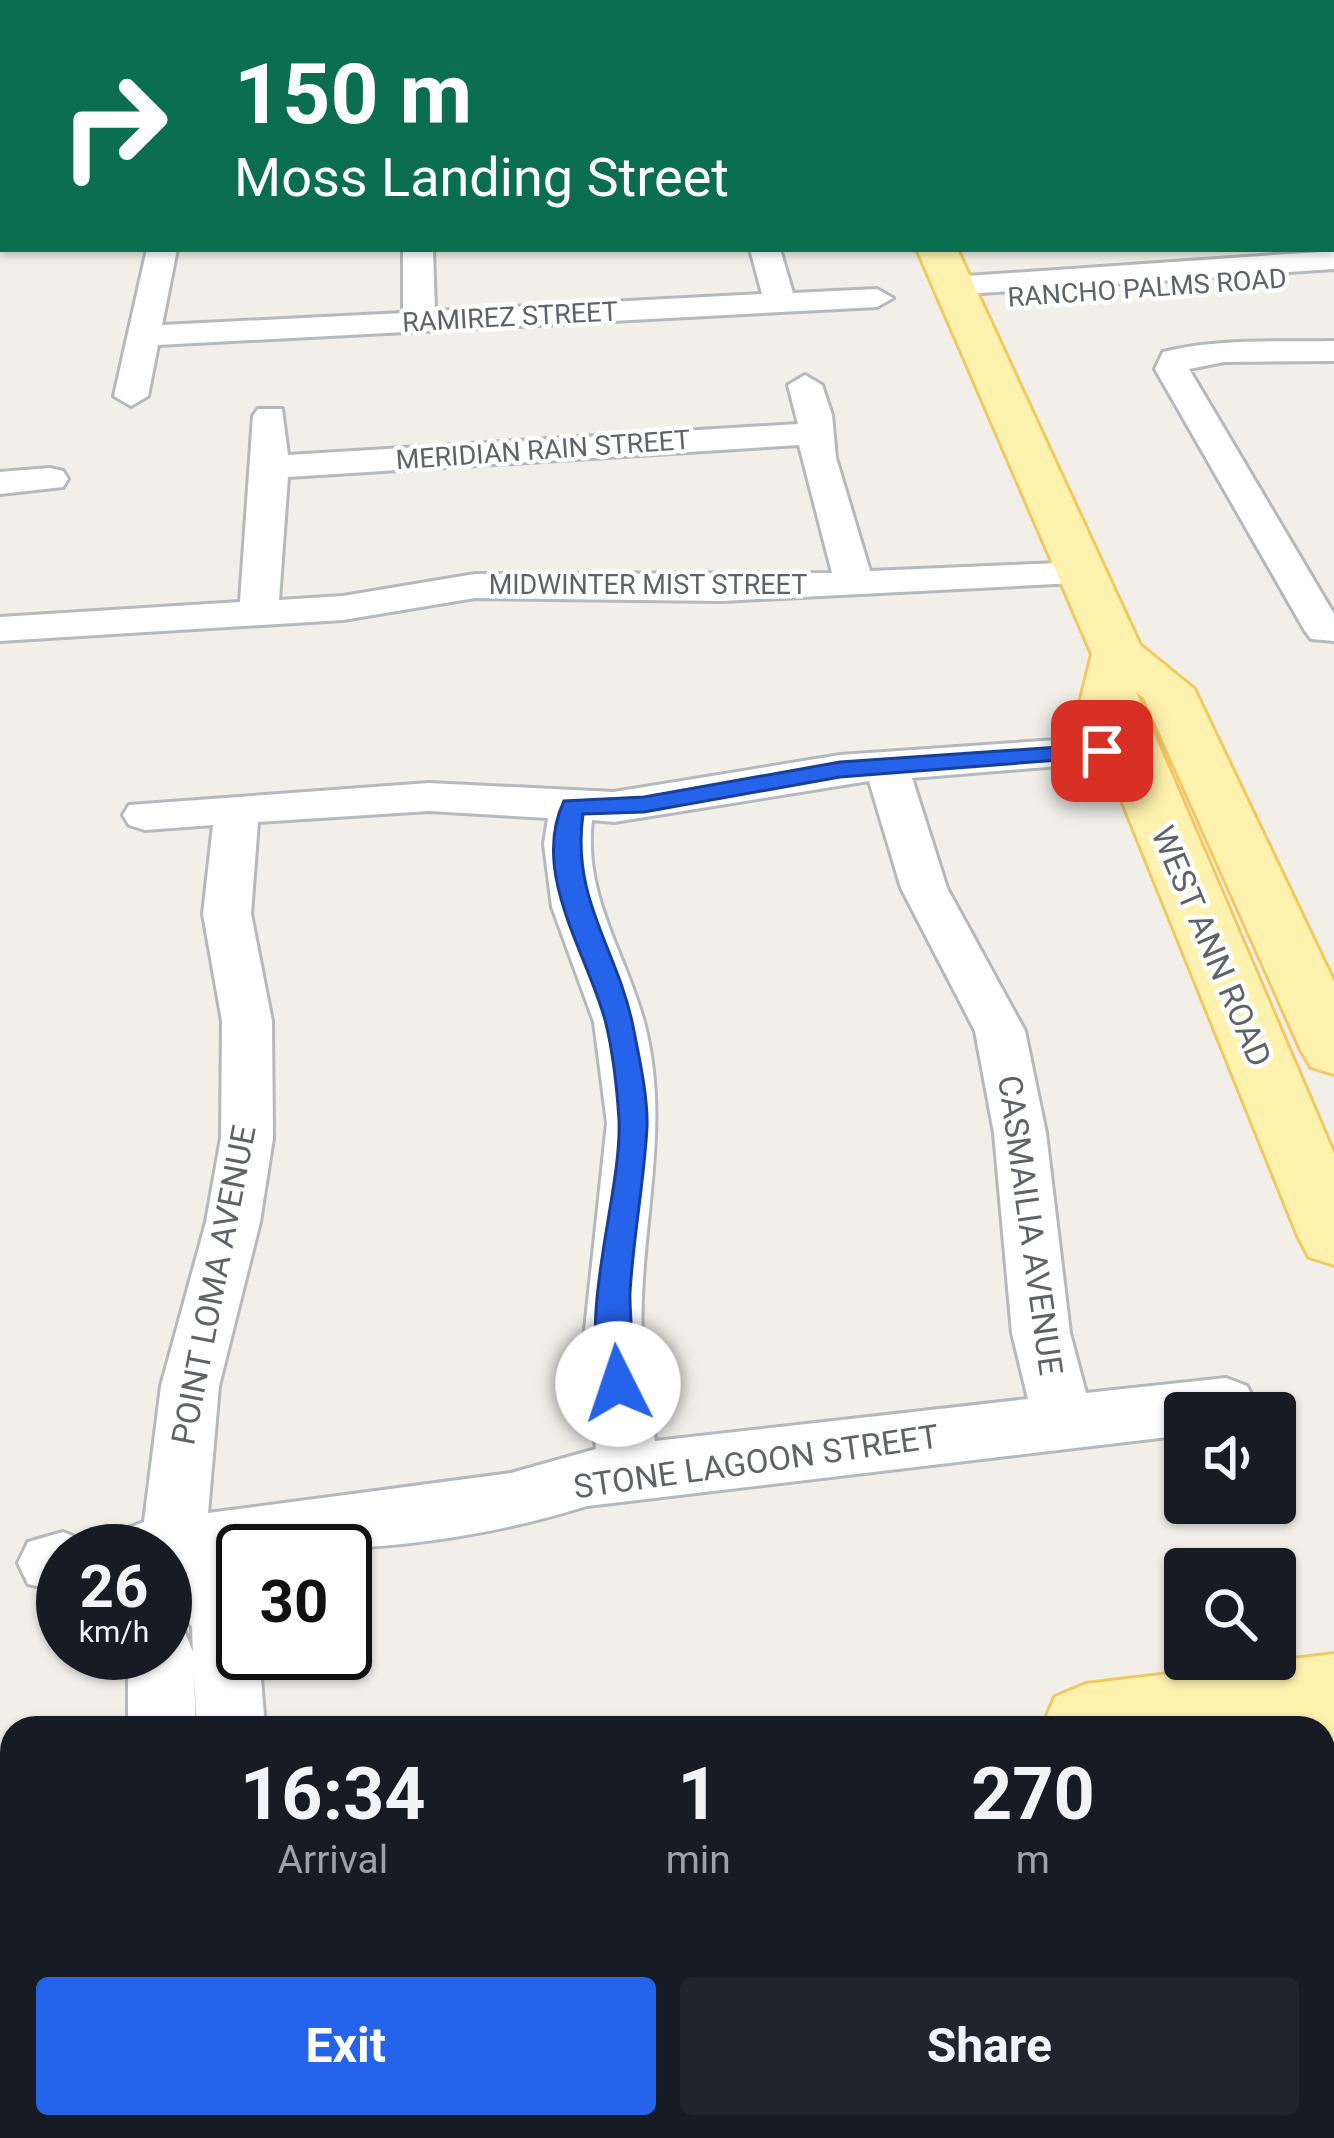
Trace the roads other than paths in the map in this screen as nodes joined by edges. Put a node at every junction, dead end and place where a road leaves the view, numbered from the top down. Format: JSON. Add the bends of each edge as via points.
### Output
{"nodes":[{"id":1,"x":161,"y":252,"type":"edge"},
{"id":2,"x":418,"y":252,"type":"edge"},
{"id":3,"x":766,"y":252,"type":"edge"},
{"id":4,"x":1334,"y":260,"type":"edge"},
{"id":5,"x":1334,"y":275,"type":"edge"},
{"id":6,"x":950,"y":278,"type":"edge"},
{"id":7,"x":877,"y":298,"type":"dead end"},
{"id":8,"x":780,"y":303,"type":"junction"},
{"id":9,"x":418,"y":322,"type":"junction"},
{"id":10,"x":144,"y":336,"type":"junction"},
{"id":11,"x":1334,"y":351,"type":"edge"},
{"id":12,"x":805,"y":385,"type":"dead end"},
{"id":13,"x":131,"y":396,"type":"dead end"},
{"id":14,"x":270,"y":416,"type":"dead end"},
{"id":15,"x":817,"y":433,"type":"junction"},
{"id":16,"x":269,"y":467,"type":"junction"},
{"id":17,"x":50,"y":479,"type":"dead end"},
{"id":18,"x":0,"y":483,"type":"edge"},
{"id":19,"x":1082,"y":574,"type":"junction"},
{"id":20,"x":855,"y":584,"type":"junction"},
{"id":21,"x":258,"y":615,"type":"junction"},
{"id":22,"x":0,"y":629,"type":"edge"},
{"id":23,"x":1325,"y":631,"type":"dead end"},
{"id":24,"x":1118,"y":654,"type":"junction"},
{"id":25,"x":1129,"y":749,"type":"junction"},
{"id":26,"x":886,"y":765,"type":"junction"},
{"id":27,"x":572,"y":806,"type":"junction"},
{"id":28,"x":237,"y":809,"type":"junction"},
{"id":29,"x":145,"y":815,"type":"dead end"},
{"id":30,"x":1334,"y":1050,"type":"edge"},
{"id":31,"x":1334,"y":1236,"type":"edge"},
{"id":32,"x":1164,"y":1411,"type":"edge"},
{"id":33,"x":1064,"y":1422,"type":"junction"},
{"id":34,"x":629,"y":1473,"type":"junction"},
{"id":35,"x":167,"y":1524,"type":"edge"},
{"id":36,"x":192,"y":1553,"type":"edge"},
{"id":37,"x":192,"y":1588,"type":"edge"},
{"id":38,"x":161,"y":1680,"type":"edge"},
{"id":39,"x":1334,"y":1697,"type":"edge"},
{"id":40,"x":162,"y":1716,"type":"edge"},
{"id":41,"x":230,"y":1716,"type":"edge"},
{"id":42,"x":1181,"y":1716,"type":"edge"}],
"edges":[{"from":1,"to":10,"type":"street"},
{"from":2,"to":9,"type":"street"},
{"from":3,"to":8,"type":"street"},
{"from":4,"to":6,"type":"street","name":"RANCHO PALMS ROAD"},
{"from":5,"to":6,"type":"street","name":"RANCHO PALMS ROAD"},
{"from":6,"to":19,"type":"main road","name":"WEST ANN ROAD"},
{"from":7,"to":8,"type":"street","name":"RAMIREZ STREET"},
{"from":8,"to":9,"type":"street","name":"RAMIREZ STREET"},
{"from":9,"to":10,"type":"street","name":"RAMIREZ STREET"},
{"from":10,"to":13,"type":"street"},
{"from":11,"to":23,"type":"street","via":[[1175,359],[1172,376]]},
{"from":12,"to":15,"type":"street"},
{"from":14,"to":16,"type":"street"},
{"from":15,"to":16,"type":"street","name":"MERIDIAN RAIN STREET"},
{"from":15,"to":20,"type":"street"},
{"from":16,"to":21,"type":"street"},
{"from":17,"to":18,"type":"street"},
{"from":19,"to":20,"type":"street","name":"MIDWINTER MIST STREET"},
{"from":19,"to":24,"type":"main road","name":"WEST ANN ROAD"},
{"from":20,"to":21,"type":"street","name":"MIDWINTER MIST STREET","via":[[498,585]]},
{"from":21,"to":22,"type":"street","name":"MIDWINTER MIST STREET"},
{"from":24,"to":25,"type":"main road","name":"WEST ANN ROAD","via":[[1108,699]]},
{"from":24,"to":30,"type":"main road","name":"WEST ANN ROAD","via":[[1167,688]]},
{"from":25,"to":26,"type":"street"},
{"from":25,"to":31,"type":"main road","name":"WEST ANN ROAD"},
{"from":26,"to":27,"type":"street","via":[[644,804]]},
{"from":26,"to":33,"type":"street","name":"CASMAILIA AVENUE","via":[[924,888],[1000,1031],[1020,1132],[1041,1333]]},
{"from":27,"to":28,"type":"street","via":[[428,797]]},
{"from":27,"to":34,"type":"street","via":[[571,888],[619,1022],[633,1123],[613,1339]]},
{"from":28,"to":29,"type":"street"},
{"from":28,"to":35,"type":"street","name":"POINT LOMA AVENUE","via":[[227,914],[247,1021],[247,1138]]},
{"from":32,"to":33,"type":"street","name":"STONE LAGOON STREET"},
{"from":33,"to":34,"type":"street","name":"STONE LAGOON STREET"},
{"from":34,"to":36,"type":"street","name":"STONE LAGOON STREET","via":[[511,1501]]},
{"from":37,"to":41,"type":"street","via":[[224,1618]]},
{"from":38,"to":40,"type":"street"},
{"from":39,"to":42,"type":"main road"}]}
